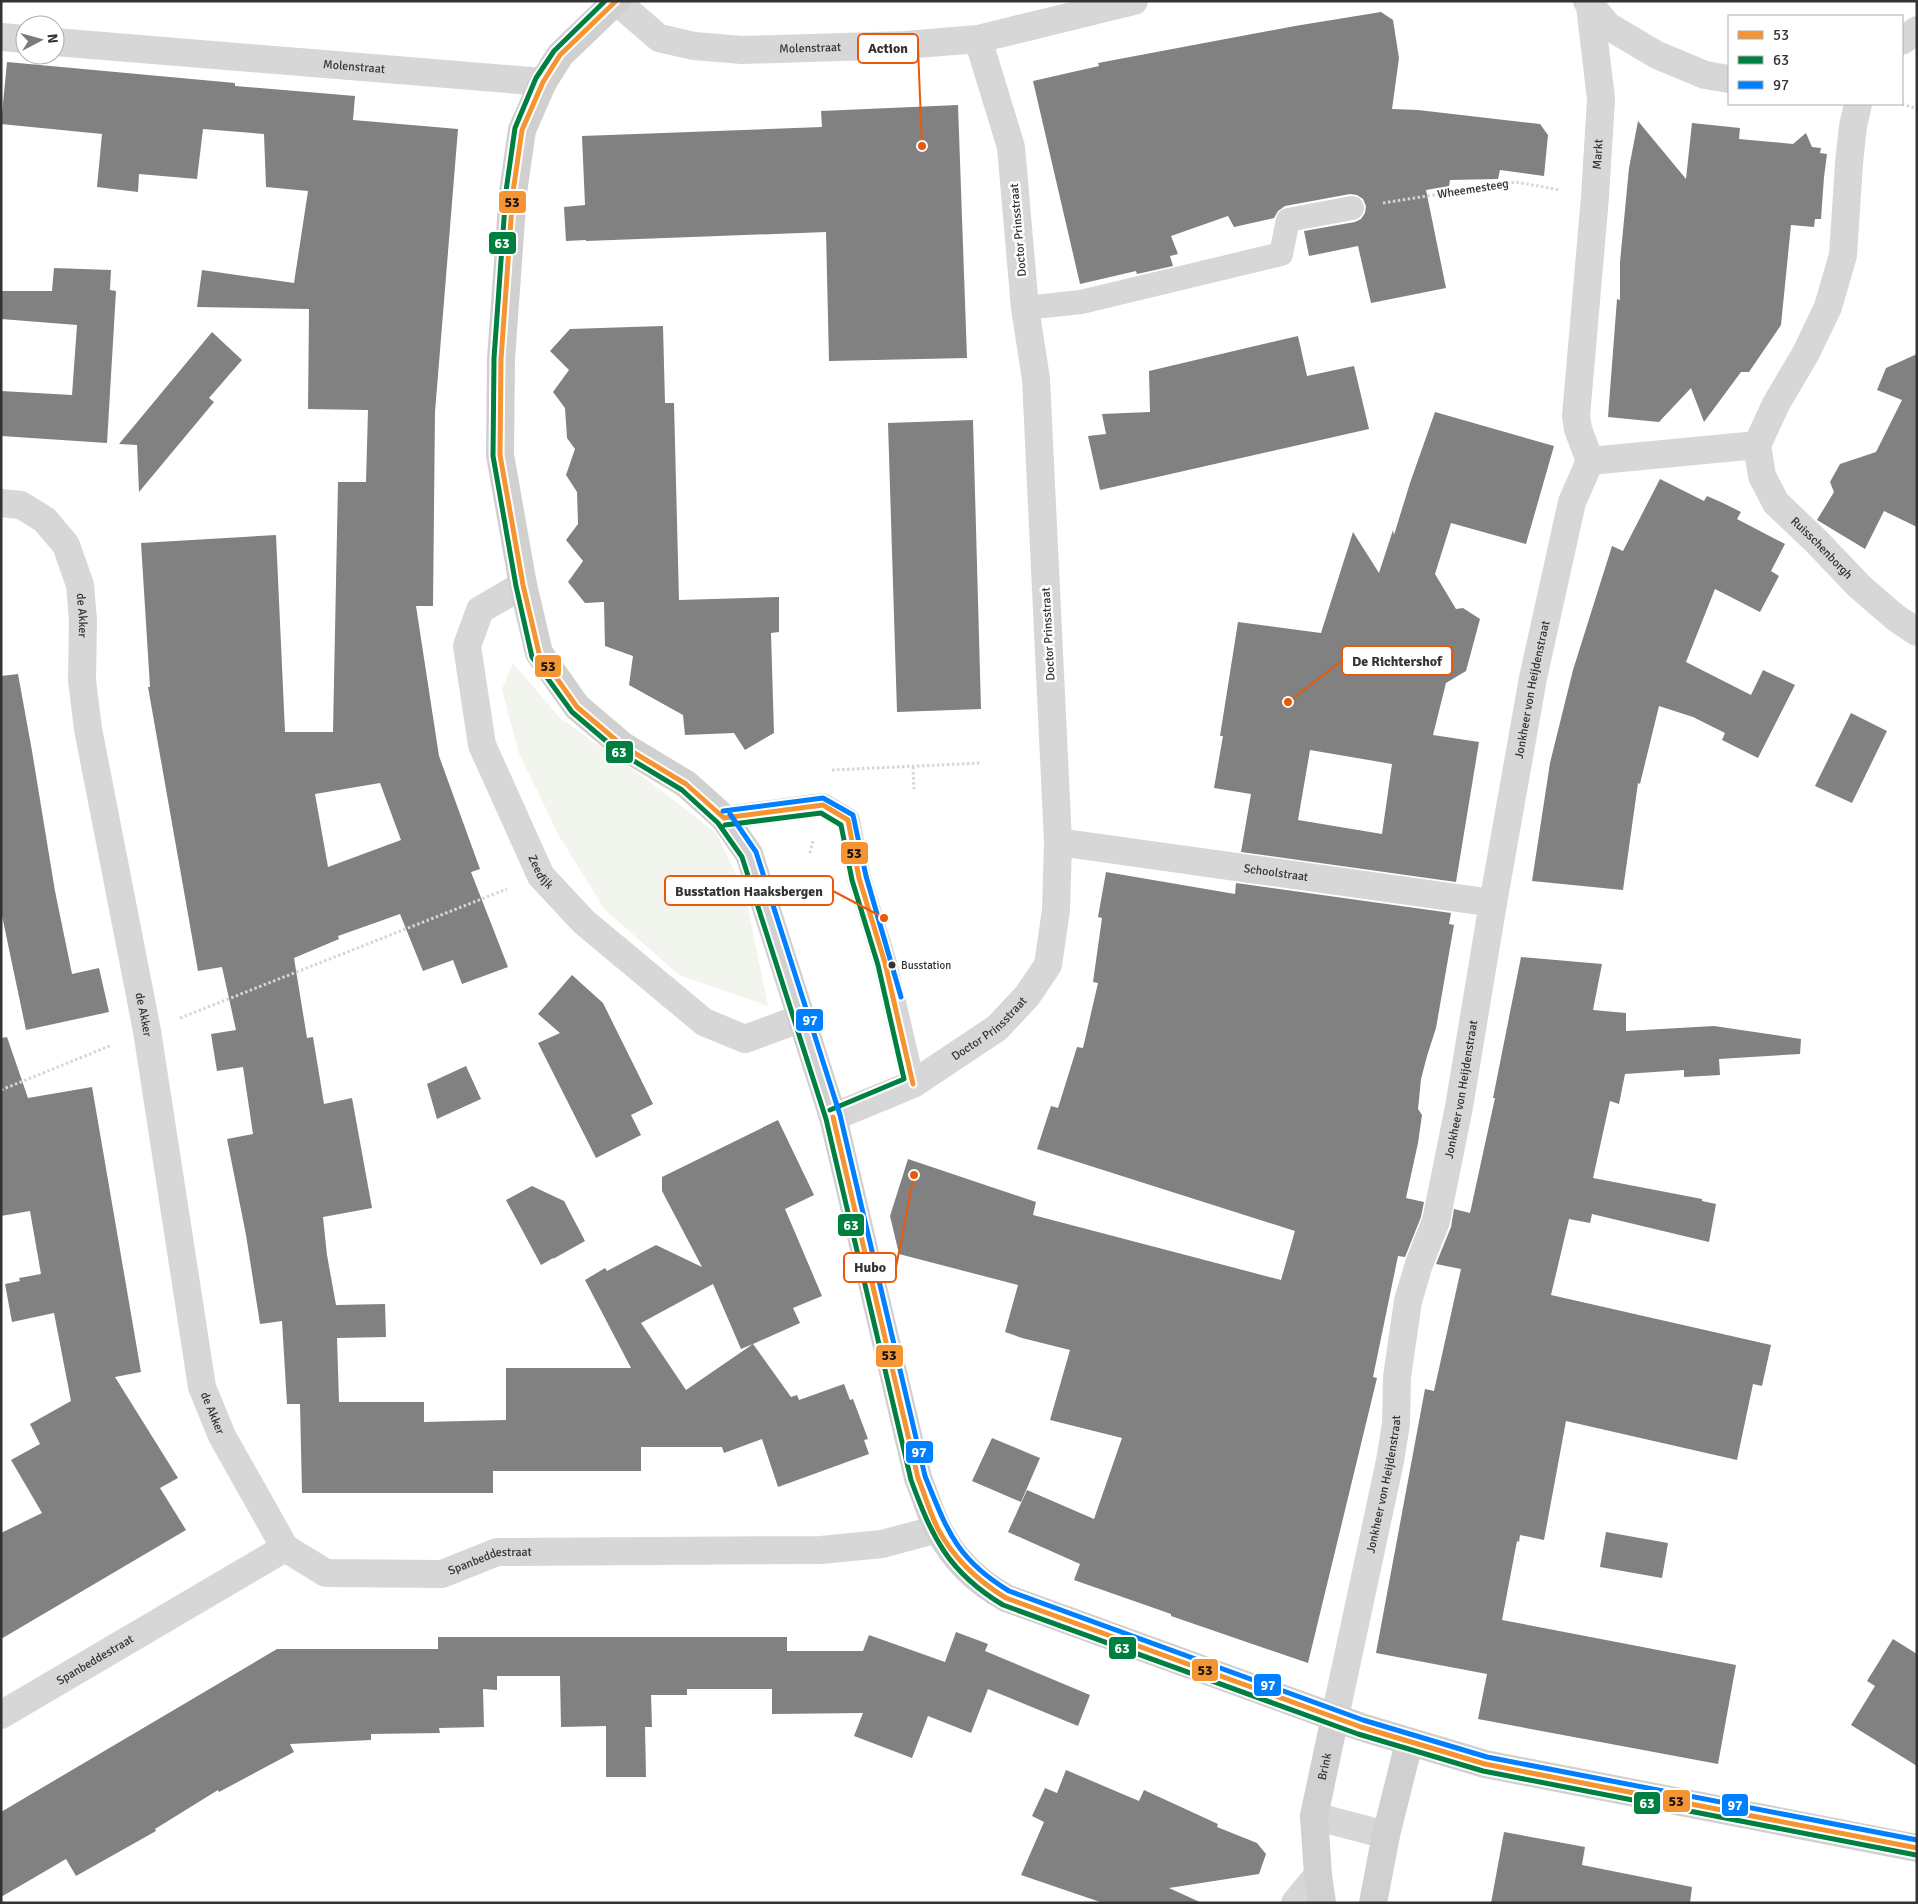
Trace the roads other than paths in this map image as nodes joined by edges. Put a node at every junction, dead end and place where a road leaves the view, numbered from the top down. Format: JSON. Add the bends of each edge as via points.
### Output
{"nodes":[{"id":1,"x":616,"y":1,"type":"edge"},
{"id":2,"x":1134,"y":1,"type":"edge"},
{"id":3,"x":1589,"y":4,"type":"edge"},
{"id":4,"x":1917,"y":30,"type":"edge"},
{"id":5,"x":1,"y":38,"type":"edge"},
{"id":6,"x":15,"y":39,"type":"edge"},
{"id":7,"x":978,"y":39,"type":"junction"},
{"id":8,"x":1903,"y":41,"type":"edge"},
{"id":9,"x":65,"y":43,"type":"edge"},
{"id":10,"x":1728,"y":78,"type":"edge"},
{"id":11,"x":543,"y":82,"type":"junction"},
{"id":12,"x":1858,"y":105,"type":"edge"},
{"id":13,"x":1352,"y":208,"type":"road end"},
{"id":14,"x":1025,"y":308,"type":"junction"},
{"id":15,"x":1757,"y":445,"type":"junction"},
{"id":16,"x":1590,"y":461,"type":"junction"},
{"id":17,"x":1,"y":503,"type":"edge"},
{"id":18,"x":522,"y":585,"type":"junction"},
{"id":19,"x":1917,"y":632,"type":"edge"},
{"id":20,"x":724,"y":818,"type":"junction"},
{"id":21,"x":1058,"y":842,"type":"junction"},
{"id":22,"x":1492,"y":903,"type":"junction"},
{"id":23,"x":802,"y":1018,"type":"junction"},
{"id":24,"x":913,"y":1084,"type":"junction"},
{"id":25,"x":832,"y":1117,"type":"junction"},
{"id":26,"x":938,"y":1529,"type":"junction"},
{"id":27,"x":285,"y":1548,"type":"junction"},
{"id":28,"x":1,"y":1715,"type":"edge"},
{"id":29,"x":1334,"y":1717,"type":"junction"},
{"id":30,"x":1409,"y":1742,"type":"junction"},
{"id":31,"x":1314,"y":1816,"type":"junction"},
{"id":32,"x":1386,"y":1834,"type":"junction"},
{"id":33,"x":1917,"y":1848,"type":"edge"},
{"id":34,"x":1318,"y":1875,"type":"junction"},
{"id":35,"x":1295,"y":1903,"type":"edge"},
{"id":36,"x":1322,"y":1903,"type":"edge"},
{"id":37,"x":1373,"y":1903,"type":"edge"}],
"edges":[{"from":1,"to":7,"type":"street","name":"Molenstraat","via":[[659,38],[694,46],[742,50],[905,45]]},
{"from":1,"to":11,"type":"main road","name":"Molenstraat","via":[[560,55]]},
{"from":2,"to":7,"type":"street","name":"Molenstraat"},
{"from":3,"to":10,"type":"street","name":"Markt","via":[[1608,26],[1657,55],[1705,75]]},
{"from":3,"to":16,"type":"street","name":"Markt","via":[[1600,99],[1576,416]]},
{"from":4,"to":8,"type":"street"},
{"from":5,"to":6,"type":"street"},
{"from":7,"to":14,"type":"street","name":"Doctor Prinsstraat","via":[[1011,147]]},
{"from":9,"to":11,"type":"street","name":"Molenstraat"},
{"from":11,"to":18,"type":"main road","via":[[522,130],[513,192],[501,359],[500,455]]},
{"from":12,"to":15,"type":"street","via":[[1849,163],[1843,254],[1828,307]]},
{"from":13,"to":14,"type":"lane","via":[[1288,220],[1282,254],[1081,302]]},
{"from":14,"to":21,"type":"street","name":"Doctor Prinsstraat","via":[[1036,379]]},
{"from":15,"to":16,"type":"street"},
{"from":15,"to":19,"type":"street","name":"Ruisschenborgh","via":[[1762,476],[1776,503],[1860,587]]},
{"from":16,"to":22,"type":"street","name":"Jonkheer von Heijdenstraat","via":[[1572,502],[1532,678]]},
{"from":17,"to":27,"type":"street","name":"de Akker","via":[[20,505],[45,520],[66,546],[80,585],[82,680],[88,729],[146,1031],[202,1387],[222,1436]]},
{"from":18,"to":20,"type":"main road","via":[[540,653],[577,707],[623,746],[686,784]]},
{"from":18,"to":23,"type":"street","name":"Zeedijk","via":[[480,610],[467,646],[482,745],[540,876],[584,922],[704,1022],[745,1039]]},
{"from":20,"to":23,"type":"main road","via":[[749,854]]},
{"from":20,"to":24,"type":"lane","via":[[823,805],[848,820],[859,878],[892,990]]},
{"from":21,"to":22,"type":"street","name":"Schoolstraat"},
{"from":21,"to":24,"type":"street","name":"Doctor Prinsstraat","via":[[1056,910],[1048,964],[1027,996],[997,1028]]},
{"from":22,"to":29,"type":"street","name":"Jonkheer von Heijdenstraat","via":[[1459,1107],[1436,1221],[1408,1301],[1390,1461]]},
{"from":23,"to":25,"type":"main road"},
{"from":24,"to":25,"type":"street","name":"Doctor Prinsstraat"},
{"from":25,"to":26,"type":"main road","via":[[918,1478]]},
{"from":26,"to":27,"type":"street","name":"Spanbeddestraat","via":[[882,1544],[821,1550],[498,1552],[442,1574],[326,1574]]},
{"from":26,"to":29,"type":"main road","via":[[966,1568],[986,1587],[1006,1598]]},
{"from":27,"to":28,"type":"street","name":"Spanbeddestraat"},
{"from":29,"to":30,"type":"main road"},
{"from":29,"to":31,"type":"main road","name":"Brink"},
{"from":30,"to":32,"type":"main road"},
{"from":30,"to":33,"type":"main road","via":[[1485,1764]]},
{"from":31,"to":32,"type":"street"},
{"from":31,"to":34,"type":"main road","name":"Brink"},
{"from":32,"to":37,"type":"main road"},
{"from":34,"to":35,"type":"street"},
{"from":34,"to":36,"type":"main road","name":"Brink"}]}
